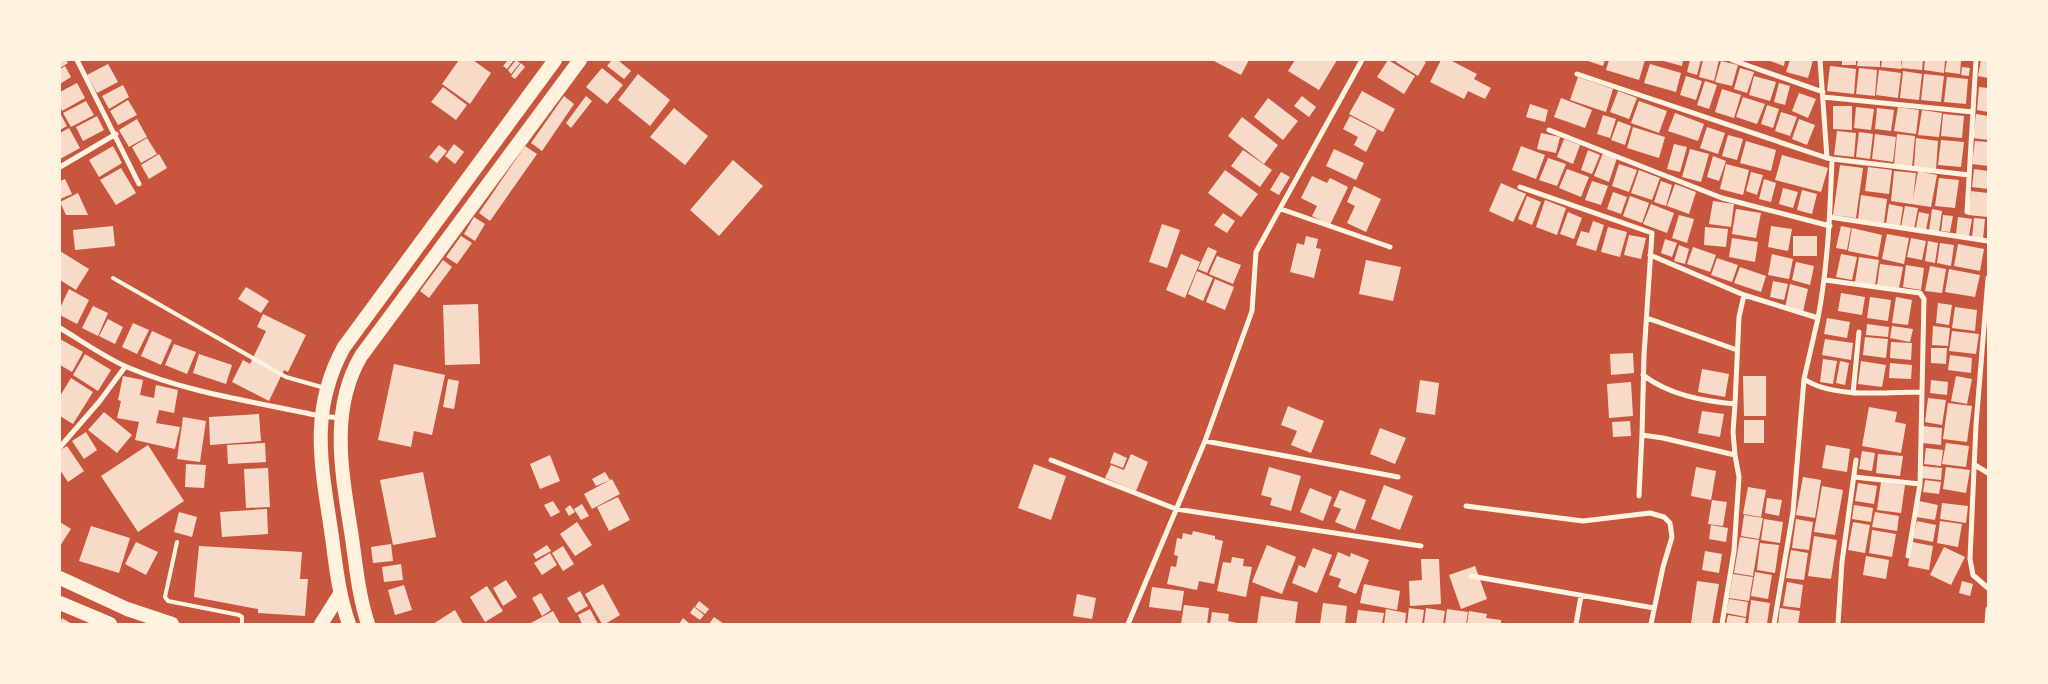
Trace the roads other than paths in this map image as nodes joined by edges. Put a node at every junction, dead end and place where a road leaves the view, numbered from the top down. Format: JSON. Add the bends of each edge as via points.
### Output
{"nodes":[{"id":1,"x":77,"y":60,"type":"edge"},
{"id":2,"x":556,"y":60,"type":"edge"},
{"id":3,"x":580,"y":60,"type":"edge"},
{"id":4,"x":1362,"y":60,"type":"edge"},
{"id":5,"x":1732,"y":60,"type":"edge"},
{"id":6,"x":1820,"y":60,"type":"edge"},
{"id":7,"x":1976,"y":60,"type":"edge"},
{"id":8,"x":1577,"y":74,"type":"dead end"},
{"id":9,"x":1823,"y":94,"type":"junction"},
{"id":10,"x":1973,"y":112,"type":"junction"},
{"id":11,"x":1549,"y":130,"type":"dead end"},
{"id":12,"x":116,"y":134,"type":"junction"},
{"id":13,"x":1830,"y":158,"type":"junction"},
{"id":14,"x":480,"y":162,"type":"junction"},
{"id":15,"x":60,"y":167,"type":"edge"},
{"id":16,"x":495,"y":175,"type":"junction"},
{"id":17,"x":1969,"y":175,"type":"junction"},
{"id":18,"x":140,"y":184,"type":"dead end"},
{"id":19,"x":1520,"y":187,"type":"dead end"},
{"id":20,"x":1281,"y":209,"type":"junction"},
{"id":21,"x":1966,"y":212,"type":"dead end"},
{"id":22,"x":1830,"y":217,"type":"junction"},
{"id":23,"x":1830,"y":226,"type":"junction"},
{"id":24,"x":1988,"y":241,"type":"edge"},
{"id":25,"x":1390,"y":248,"type":"dead end"},
{"id":26,"x":1650,"y":255,"type":"junction"},
{"id":27,"x":113,"y":278,"type":"dead end"},
{"id":28,"x":1988,"y":278,"type":"edge"},
{"id":29,"x":1825,"y":280,"type":"junction"},
{"id":30,"x":1744,"y":295,"type":"junction"},
{"id":31,"x":1987,"y":295,"type":"edge"},
{"id":32,"x":1647,"y":318,"type":"junction"},
{"id":33,"x":1818,"y":318,"type":"junction"},
{"id":34,"x":60,"y":328,"type":"edge"},
{"id":35,"x":1859,"y":332,"type":"dead end"},
{"id":36,"x":1738,"y":350,"type":"junction"},
{"id":37,"x":125,"y":366,"type":"junction"},
{"id":38,"x":1643,"y":375,"type":"junction"},
{"id":39,"x":1804,"y":379,"type":"junction"},
{"id":40,"x":325,"y":388,"type":"junction"},
{"id":41,"x":1921,"y":392,"type":"junction"},
{"id":42,"x":1853,"y":393,"type":"junction"},
{"id":43,"x":1735,"y":404,"type":"junction"},
{"id":44,"x":320,"y":416,"type":"junction"},
{"id":45,"x":342,"y":418,"type":"junction"},
{"id":46,"x":1642,"y":435,"type":"junction"},
{"id":47,"x":1205,"y":441,"type":"junction"},
{"id":48,"x":60,"y":447,"type":"edge"},
{"id":49,"x":1734,"y":455,"type":"junction"},
{"id":50,"x":1051,"y":460,"type":"dead end"},
{"id":51,"x":1856,"y":460,"type":"dead end"},
{"id":52,"x":1975,"y":465,"type":"junction"},
{"id":53,"x":1988,"y":473,"type":"edge"},
{"id":54,"x":1398,"y":476,"type":"dead end"},
{"id":55,"x":1854,"y":477,"type":"junction"},
{"id":56,"x":1920,"y":484,"type":"junction"},
{"id":57,"x":1639,"y":496,"type":"dead end"},
{"id":58,"x":1466,"y":506,"type":"dead end"},
{"id":59,"x":1176,"y":509,"type":"junction"},
{"id":60,"x":177,"y":542,"type":"dead end"},
{"id":61,"x":1421,"y":546,"type":"dead end"},
{"id":62,"x":1908,"y":556,"type":"dead end"},
{"id":63,"x":1472,"y":576,"type":"dead end"},
{"id":64,"x":60,"y":578,"type":"edge"},
{"id":65,"x":1988,"y":588,"type":"edge"},
{"id":66,"x":340,"y":594,"type":"junction"},
{"id":67,"x":1581,"y":596,"type":"junction"},
{"id":68,"x":60,"y":603,"type":"edge"},
{"id":69,"x":1654,"y":608,"type":"junction"},
{"id":70,"x":1988,"y":609,"type":"edge"},
{"id":71,"x":110,"y":624,"type":"edge"},
{"id":72,"x":172,"y":624,"type":"edge"},
{"id":73,"x":242,"y":624,"type":"edge"},
{"id":74,"x":321,"y":624,"type":"edge"},
{"id":75,"x":349,"y":624,"type":"edge"},
{"id":76,"x":368,"y":624,"type":"edge"},
{"id":77,"x":1128,"y":624,"type":"edge"},
{"id":78,"x":1576,"y":624,"type":"edge"},
{"id":79,"x":1651,"y":624,"type":"edge"},
{"id":80,"x":1722,"y":624,"type":"edge"},
{"id":81,"x":1774,"y":624,"type":"edge"},
{"id":82,"x":1838,"y":624,"type":"edge"},
{"id":83,"x":1987,"y":624,"type":"edge"}],
"edges":[{"from":1,"to":12,"type":"street"},
{"from":2,"to":14,"type":"highway"},
{"from":3,"to":16,"type":"highway"},
{"from":4,"to":20,"type":"street"},
{"from":5,"to":9,"type":"street"},
{"from":6,"to":9,"type":"street"},
{"from":7,"to":10,"type":"street"},
{"from":8,"to":13,"type":"street"},
{"from":9,"to":10,"type":"street"},
{"from":9,"to":13,"type":"street"},
{"from":10,"to":17,"type":"street"},
{"from":11,"to":23,"type":"street","via":[[1722,198]]},
{"from":12,"to":15,"type":"street"},
{"from":12,"to":18,"type":"street"},
{"from":13,"to":17,"type":"street"},
{"from":13,"to":22,"type":"street"},
{"from":14,"to":16,"type":"highway"},
{"from":14,"to":40,"type":"highway","via":[[344,346]]},
{"from":16,"to":45,"type":"highway","via":[[361,356],[349,380]]},
{"from":17,"to":21,"type":"street"},
{"from":19,"to":26,"type":"street","via":[[1650,232]]},
{"from":20,"to":25,"type":"street"},
{"from":20,"to":47,"type":"street","via":[[1256,252],[1252,311]]},
{"from":22,"to":23,"type":"street"},
{"from":22,"to":24,"type":"street"},
{"from":23,"to":29,"type":"street"},
{"from":26,"to":30,"type":"street"},
{"from":26,"to":32,"type":"street"},
{"from":27,"to":40,"type":"lane","via":[[286,377]]},
{"from":28,"to":31,"type":"street"},
{"from":29,"to":33,"type":"street"},
{"from":29,"to":41,"type":"street","via":[[1920,293],[1925,308]]},
{"from":30,"to":33,"type":"street"},
{"from":30,"to":36,"type":"street","via":[[1739,317]]},
{"from":31,"to":52,"type":"street"},
{"from":32,"to":36,"type":"street"},
{"from":32,"to":38,"type":"street"},
{"from":33,"to":39,"type":"street"},
{"from":34,"to":37,"type":"street"},
{"from":35,"to":42,"type":"street"},
{"from":36,"to":43,"type":"street"},
{"from":37,"to":44,"type":"street","via":[[197,390]]},
{"from":37,"to":48,"type":"street"},
{"from":38,"to":43,"type":"street","via":[[1667,390]]},
{"from":38,"to":46,"type":"street"},
{"from":39,"to":42,"type":"street","via":[[1814,386]]},
{"from":39,"to":81,"type":"street","via":[[1793,512]]},
{"from":40,"to":44,"type":"highway"},
{"from":41,"to":42,"type":"street"},
{"from":41,"to":56,"type":"street"},
{"from":43,"to":49,"type":"street"},
{"from":44,"to":45,"type":"street"},
{"from":44,"to":66,"type":"highway","via":[[321,461]]},
{"from":45,"to":76,"type":"highway","via":[[340,460],[360,593]]},
{"from":46,"to":49,"type":"street"},
{"from":46,"to":57,"type":"street"},
{"from":47,"to":54,"type":"street"},
{"from":47,"to":59,"type":"street"},
{"from":49,"to":80,"type":"street","via":[[1739,477],[1734,551]]},
{"from":50,"to":59,"type":"street"},
{"from":51,"to":55,"type":"street"},
{"from":52,"to":53,"type":"street"},
{"from":52,"to":65,"type":"street","via":[[1970,566],[1973,575]]},
{"from":55,"to":56,"type":"street"},
{"from":55,"to":82,"type":"street","via":[[1842,562]]},
{"from":56,"to":62,"type":"street"},
{"from":58,"to":69,"type":"street","via":[[1583,521],[1650,513],[1664,517],[1670,523],[1672,537]]},
{"from":59,"to":61,"type":"street"},
{"from":59,"to":77,"type":"street"},
{"from":60,"to":73,"type":"lane","via":[[165,597],[168,601],[239,615]]},
{"from":63,"to":67,"type":"street"},
{"from":64,"to":72,"type":"highway","via":[[127,609]]},
{"from":66,"to":74,"type":"highway"},
{"from":66,"to":75,"type":"highway"},
{"from":67,"to":69,"type":"street"},
{"from":67,"to":78,"type":"street"},
{"from":68,"to":71,"type":"highway"},
{"from":69,"to":79,"type":"street"},
{"from":70,"to":83,"type":"street"}]}
